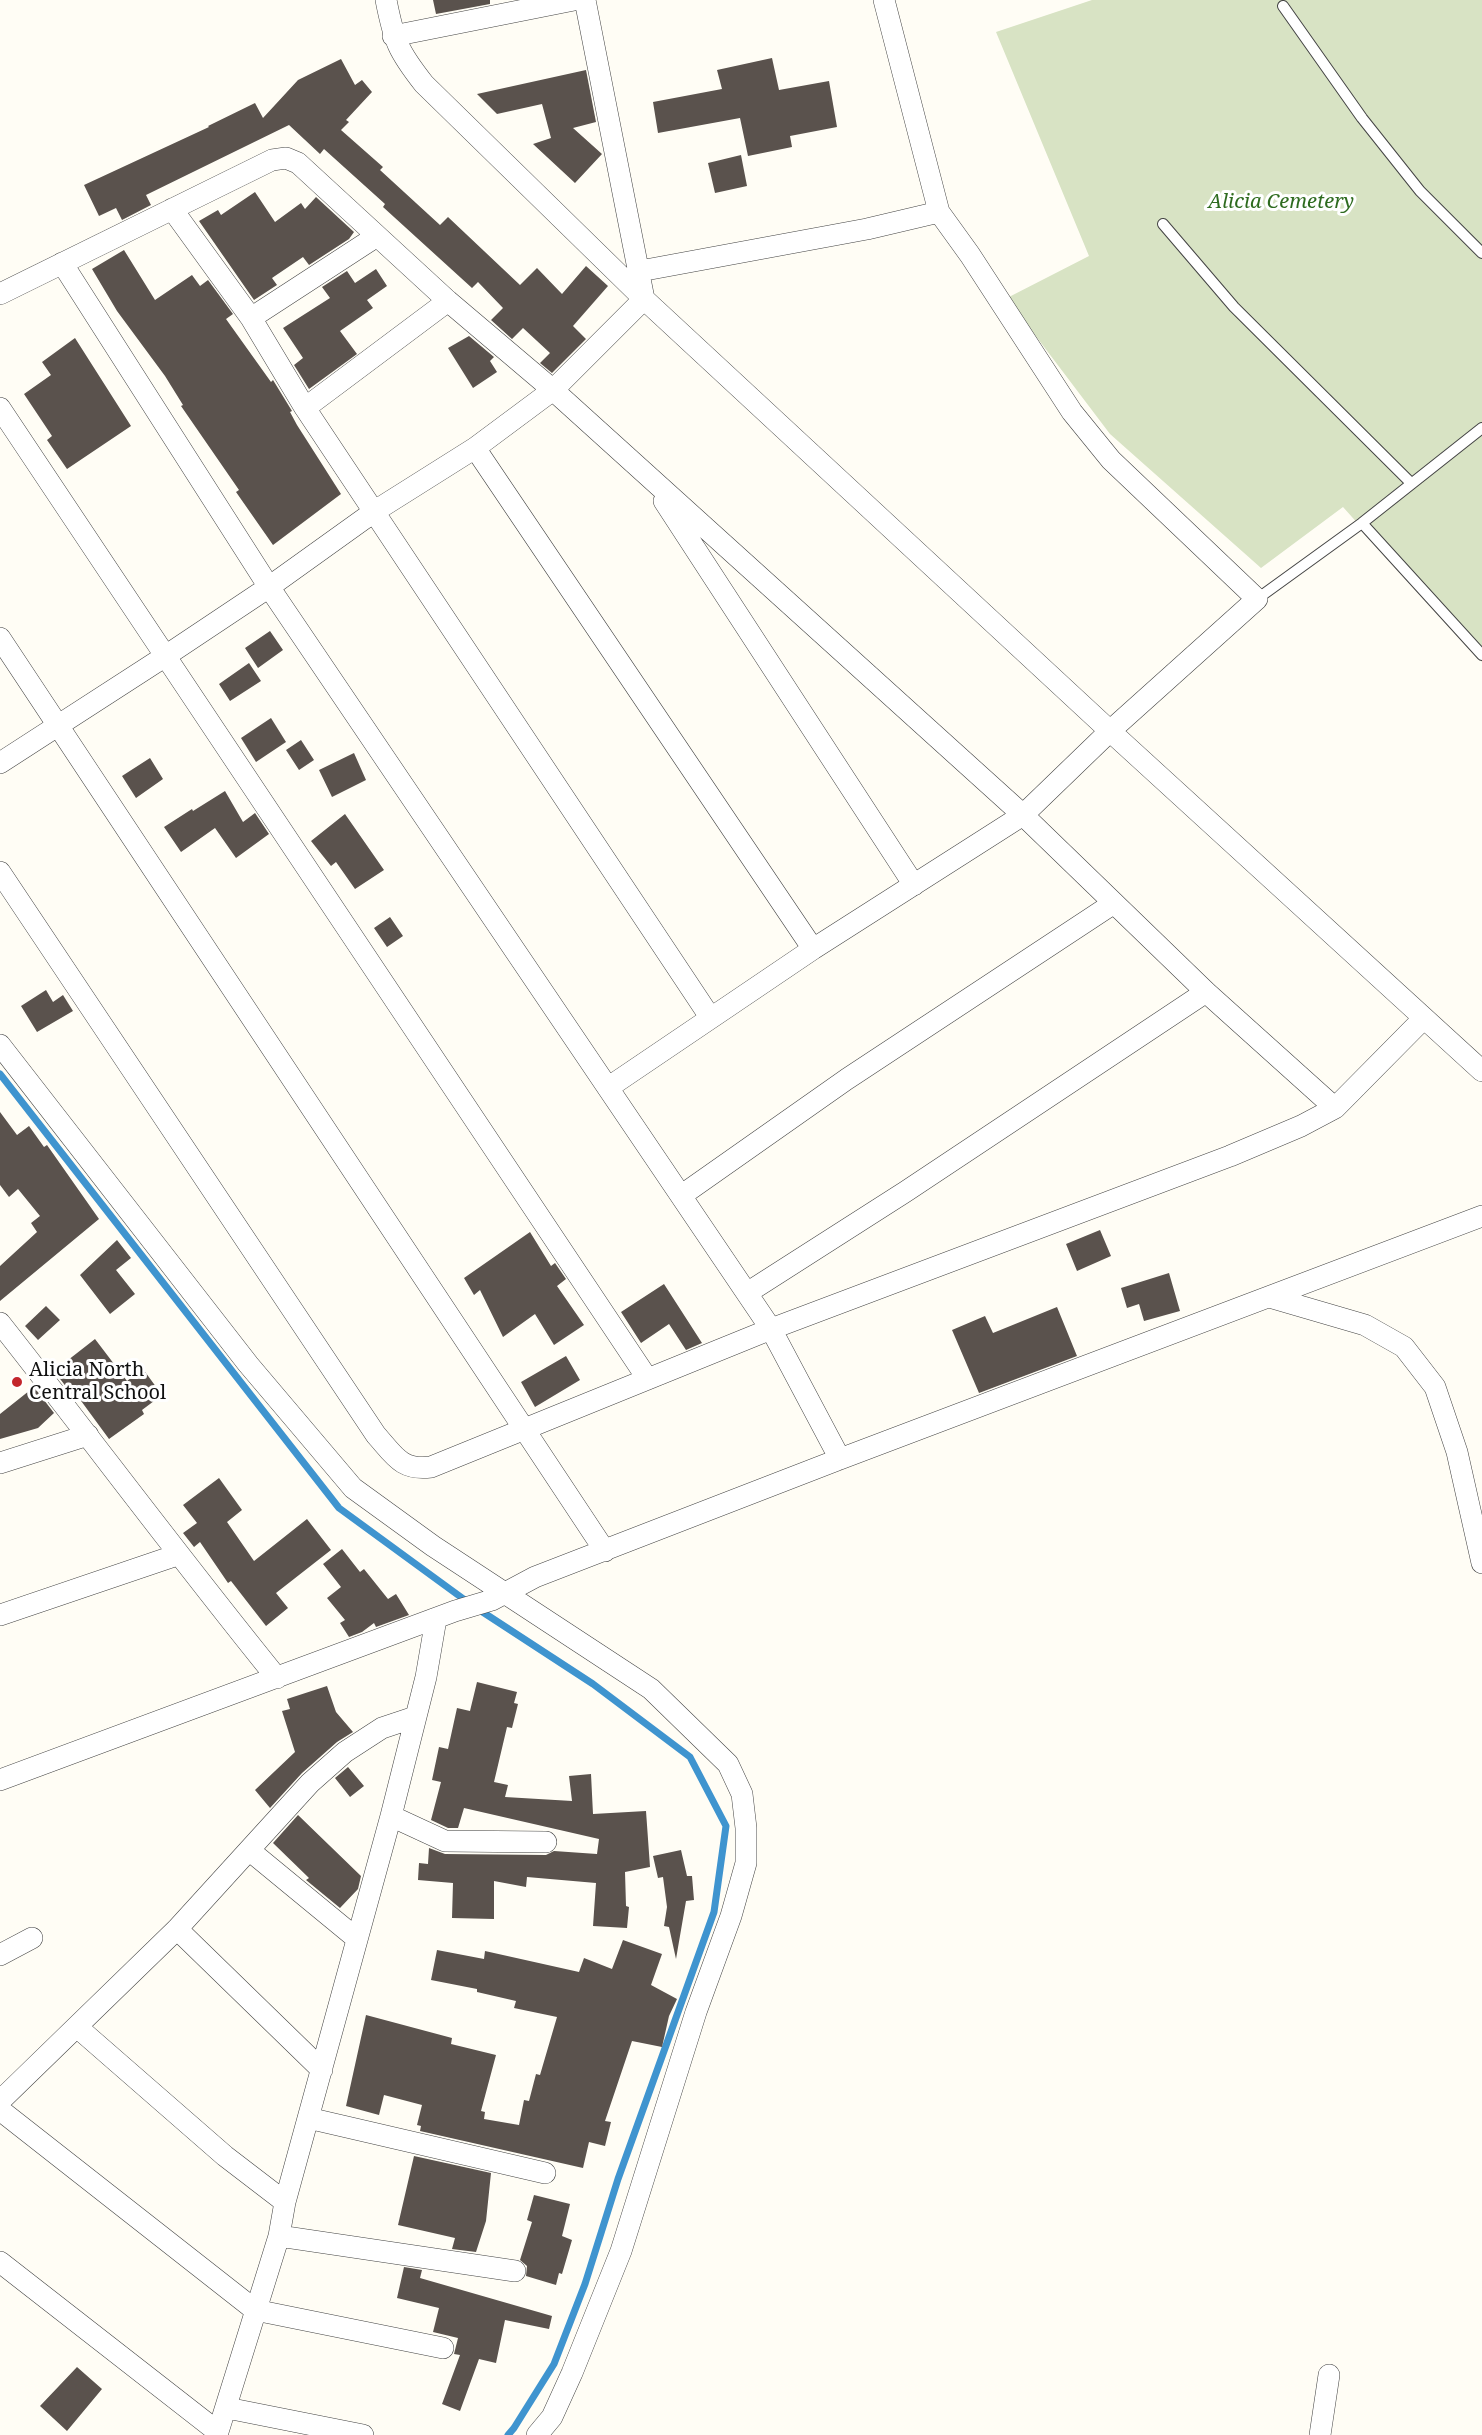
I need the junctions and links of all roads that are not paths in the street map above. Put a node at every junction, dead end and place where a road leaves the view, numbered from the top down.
1 (574, 0) edge
2 (585, 0) edge
3 (884, 0) edge
4 (383, 3) edge
5 (1283, 6) dead end
6 (393, 36) junction
7 (172, 209) junction
8 (939, 212) junction
9 (1163, 224) dead end
10 (377, 236) junction
11 (1482, 253) edge
12 (62, 263) junction
13 (640, 271) junction
14 (0, 294) edge
15 (644, 299) junction
16 (448, 301) junction
17 (250, 318) junction
18 (553, 390) junction
19 (0, 408) edge
20 (305, 408) junction
21 (1482, 428) edge
22 (475, 448) junction
23 (647, 476) junction
24 (1411, 483) junction
25 (375, 511) junction
26 (1362, 523) junction
27 (269, 587) junction
28 (1257, 599) junction
29 (0, 638) edge
30 (1482, 655) edge
31 (164, 657) junction
32 (58, 725) junction
33 (1110, 731) junction
34 (0, 763) edge
35 (1023, 815) junction
36 (0, 872) edge
37 (914, 885) junction
38 (1114, 903) junction
39 (813, 949) junction
40 (1206, 992) junction
41 (710, 1017) junction
42 (1424, 1018) junction
43 (0, 1045) edge
44 (1482, 1071) edge
45 (609, 1087) junction
46 (1335, 1108) junction
47 (682, 1195) junction
48 (1482, 1216) edge
49 (747, 1293) junction
50 (1269, 1297) junction
51 (0, 1323) edge
52 (771, 1329) junction
53 (647, 1378) junction
54 (522, 1429) junction
55 (88, 1435) junction
56 (840, 1459) junction
57 (0, 1462) edge
58 (605, 1551) junction
59 (177, 1555) junction
60 (1482, 1563) edge
61 (498, 1596) junction
62 (0, 1615) edge
63 (436, 1619) junction
64 (277, 1678) junction
65 (415, 1717) junction
66 (0, 1780) edge
67 (391, 1816) junction
68 (546, 1842) dead end
69 (249, 1850) junction
70 (177, 1929) junction
71 (32, 1938) dead end
72 (356, 1938) junction
73 (0, 1955) edge
74 (77, 2027) junction
75 (322, 2070) junction
76 (0, 2101) edge
77 (0, 2110) edge
78 (308, 2118) junction
79 (545, 2172) dead end
80 (285, 2202) junction
81 (279, 2236) junction
82 (0, 2262) edge
83 (515, 2271) dead end
84 (255, 2310) junction
85 (443, 2348) dead end
86 (1329, 2375) dead end
87 (227, 2408) junction
88 (218, 2434) edge
89 (363, 2435) edge
90 (537, 2435) edge
91 (1320, 2435) edge

1 - 6 street
2 - 13 street
3 - 8 street
4 - 6 street
5 - 11 lane
6 - 15 street
7 - 10 street
7 - 12 street
7 - 17 street
8 - 13 street
8 - 28 street
9 - 24 lane
10 - 16 street
10 - 17 street
12 - 14 street
12 - 27 street
13 - 15 street
15 - 18 street
15 - 33 street
16 - 18 street
16 - 20 street
17 - 20 street
18 - 22 street
18 - 23 street
19 - 31 street
20 - 25 street
21 - 24 lane
22 - 25 street
22 - 39 street
23 - 35 street
23 - 37 street
24 - 26 lane
25 - 27 street
25 - 41 street
26 - 28 lane
26 - 30 lane
27 - 31 street
27 - 45 street
28 - 33 street
29 - 32 street
31 - 32 street
31 - 53 street
32 - 34 street
32 - 54 street
33 - 35 street
33 - 42 street
35 - 37 street
35 - 38 street
36 - 54 street
37 - 39 street
38 - 40 street
38 - 47 street
39 - 41 street
40 - 46 street
40 - 49 street
41 - 45 street
42 - 44 street
42 - 46 street
43 - 61 street
45 - 47 street
46 - 52 street
47 - 49 street
48 - 50 street
49 - 52 street
50 - 56 street
50 - 60 street
51 - 55 street
52 - 53 street
52 - 56 street
53 - 54 street
54 - 58 street
55 - 57 street
55 - 59 street
56 - 58 street
58 - 61 street
59 - 62 street
59 - 64 street
61 - 63 street
61 - 90 street
63 - 64 street
63 - 65 street
64 - 66 street
65 - 67 street
65 - 69 street
67 - 68 street
67 - 72 street
69 - 70 street
69 - 72 street
70 - 74 street
70 - 75 street
71 - 73 street
72 - 75 street
74 - 76 street
74 - 80 street
75 - 78 street
77 - 84 street
78 - 79 street
78 - 80 street
80 - 81 street
81 - 83 street
81 - 84 street
82 - 88 street
84 - 85 street
84 - 87 street
86 - 91 street
87 - 88 street
87 - 89 street

